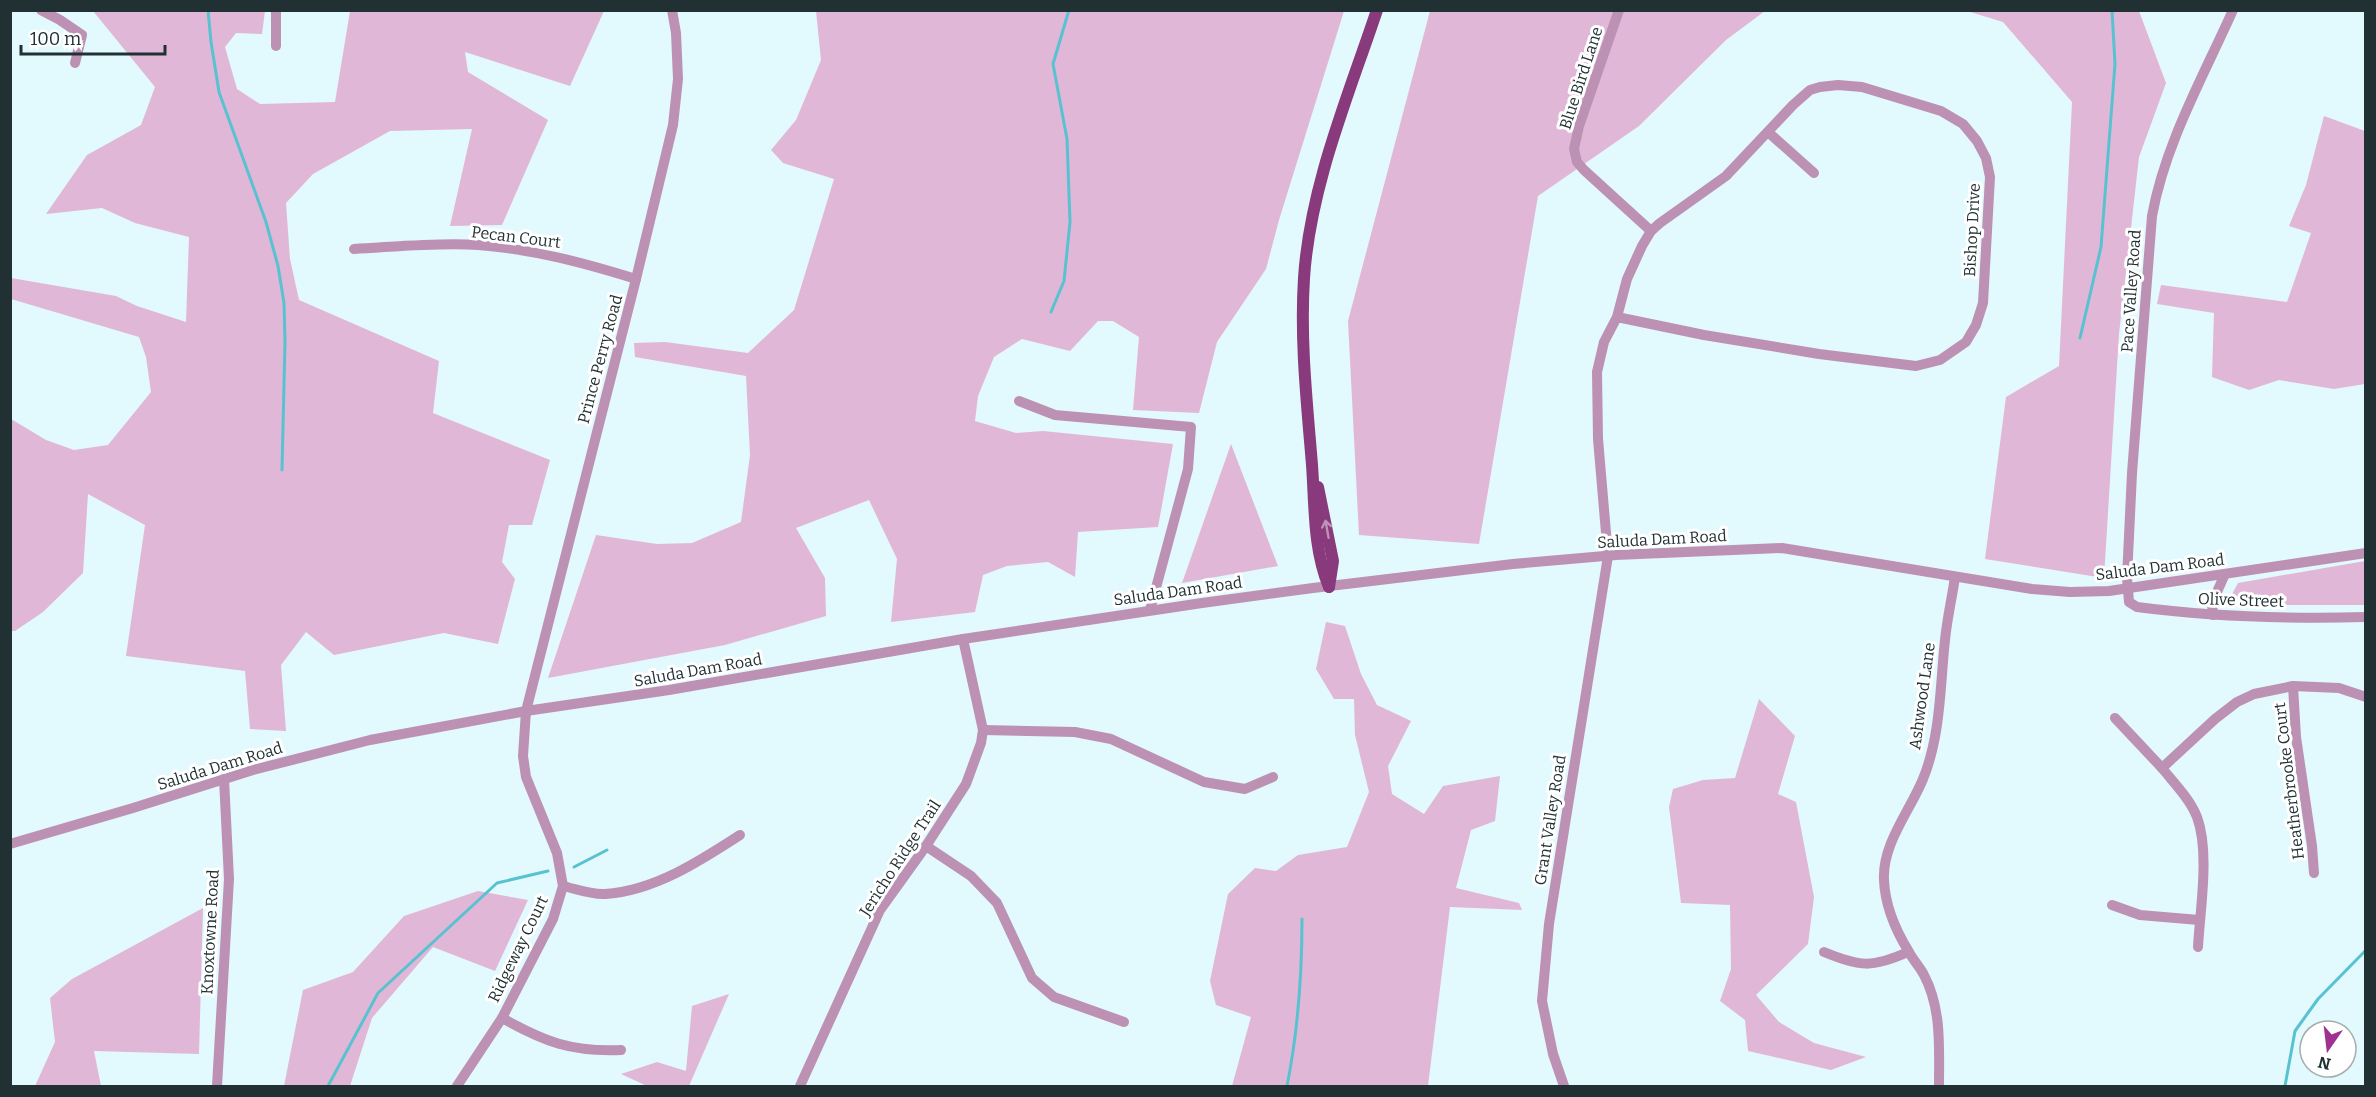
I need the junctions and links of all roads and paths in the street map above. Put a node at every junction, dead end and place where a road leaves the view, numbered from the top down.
1 (41, 10) edge
2 (276, 10) edge
3 (672, 10) edge
4 (1377, 10) edge
5 (1618, 10) edge
6 (2232, 10) edge
7 (276, 46) dead end
8 (75, 63) dead end
9 (1768, 132) junction
10 (1815, 173) dead end
11 (1651, 231) junction
12 (354, 249) dead end
13 (636, 279) junction
14 (1617, 317) junction
15 (1019, 401) dead end
16 (2366, 553) edge
17 (1608, 556) junction
18 (2225, 574) junction
19 (1955, 577) junction
20 (1329, 587) junction
21 (2127, 590) junction
22 (1150, 610) junction
23 (2213, 615) junction
24 (2366, 617) edge
25 (963, 639) junction
26 (2293, 686) junction
27 (2366, 697) edge
28 (526, 711) junction
29 (2115, 718) dead end
30 (982, 730) junction
31 (2162, 768) junction
32 (1273, 777) dead end
33 (224, 779) junction
34 (740, 835) dead end
35 (10, 844) edge
36 (926, 846) junction
37 (2314, 873) dead end
38 (563, 886) junction
39 (2112, 905) dead end
40 (2199, 920) junction
41 (2198, 947) dead end
42 (1824, 952) dead end
43 (1908, 952) junction
44 (502, 1018) junction
45 (1124, 1022) dead end
46 (621, 1050) dead end
47 (217, 1086) edge
48 (458, 1086) edge
49 (800, 1086) edge
50 (1564, 1086) edge
51 (1939, 1086) edge

1 - 8 street
2 - 7 street
3 - 13 street, Prince Perry Road
4 - 20 main road
5 - 11 street, Blue Bird Lane
6 - 21 street, Pace Valley Road
9 - 10 street
9 - 11 street, Bishop Drive
9 - 14 street, Bishop Drive
11 - 14 street, Bishop Drive
12 - 13 street, Pecan Court
13 - 28 street, Prince Perry Road
14 - 17 street, Bishop Drive
15 - 22 street
16 - 18 street, Saluda Dam Road
17 - 19 street, Saluda Dam Road
17 - 20 street, Saluda Dam Road
17 - 50 street, Grant Valley Road
18 - 21 street, Saluda Dam Road
18 - 23 street
19 - 21 street, Saluda Dam Road
19 - 43 street, Ashwood Lane
20 - 22 street, Saluda Dam Road
21 - 23 street, Olive Street
22 - 25 street, Saluda Dam Road
23 - 24 street, Olive Street
25 - 28 street, Saluda Dam Road
25 - 30 street, Jericho Ridge Trail
26 - 27 street
26 - 31 street
26 - 37 street, Heatherbrooke Court
28 - 33 street, Saluda Dam Road
28 - 38 street, Ridgeway Court
29 - 31 street
30 - 32 street
30 - 36 street, Jericho Ridge Trail
31 - 40 street
33 - 35 street, Saluda Dam Road
33 - 47 street, Knoxtowne Road
34 - 38 street
36 - 45 street
36 - 49 street, Jericho Ridge Trail
38 - 44 street, Ridgeway Court
39 - 40 street
40 - 41 street
42 - 43 street
43 - 51 street, Ashwood Lane
44 - 46 street
44 - 48 street, Ridgeway Court

